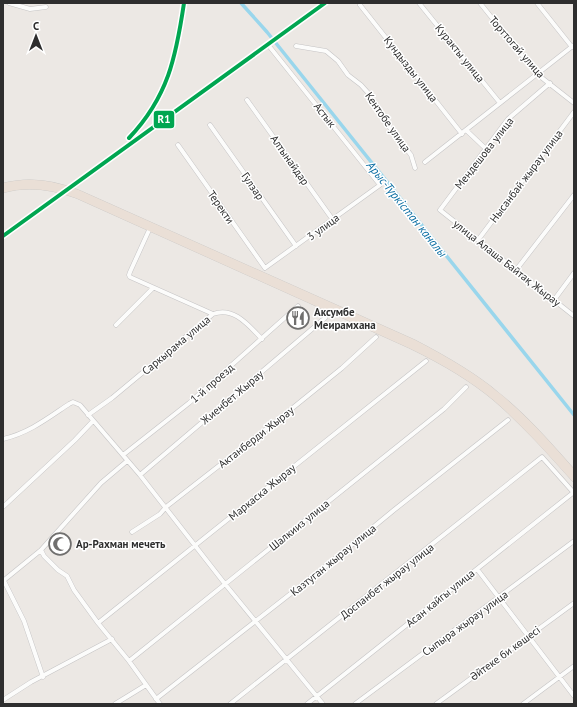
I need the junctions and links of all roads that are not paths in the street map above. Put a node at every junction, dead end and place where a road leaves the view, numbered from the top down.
1 (9, 3) edge
2 (419, 3) edge
3 (480, 3) edge
4 (537, 3) edge
5 (360, 5) dead end
6 (46, 7) dead end
7 (269, 46) dead end
8 (296, 46) dead end
9 (573, 46) edge
10 (537, 74) junction
11 (550, 84) junction
12 (248, 100) dead end
13 (500, 103) junction
14 (574, 103) edge
15 (574, 112) edge
16 (210, 125) dead end
17 (466, 130) junction
18 (462, 134) junction
19 (178, 145) dead end
20 (485, 148) junction
21 (425, 162) dead end
22 (415, 168) dead end
23 (380, 185) joint
24 (3, 186) edge
25 (3, 190) edge
26 (574, 195) edge
27 (440, 210) joint
28 (333, 220) junction
29 (150, 228) junction
30 (478, 240) junction
31 (296, 246) junction
32 (265, 268) joint
33 (516, 270) junction
34 (574, 273) edge
35 (153, 288) junction
36 (554, 300) junction
37 (298, 306) dead end
38 (213, 314) junction
39 (574, 316) edge
40 (325, 318) dead end
41 (116, 325) dead end
42 (376, 337) dead end
43 (262, 339) junction
44 (426, 361) dead end
45 (466, 387) dead end
46 (88, 415) junction
47 (508, 420) dead end
48 (93, 421) junction
49 (3, 439) edge
50 (123, 455) junction
51 (127, 461) junction
52 (574, 473) edge
53 (140, 475) junction
54 (574, 479) edge
55 (574, 492) edge
56 (3, 507) edge
57 (166, 507) junction
58 (132, 532) dead end
59 (574, 541) edge
60 (195, 546) junction
61 (41, 550) junction
62 (477, 569) junction
63 (3, 581) edge
64 (225, 584) junction
65 (500, 597) junction
66 (574, 603) edge
67 (255, 621) junction
68 (98, 623) junction
69 (529, 637) junction
70 (112, 639) junction
71 (286, 660) junction
72 (129, 661) junction
73 (574, 666) edge
74 (43, 677) junction
75 (560, 677) junction
76 (146, 685) junction
77 (574, 696) edge
78 (317, 697) junction
79 (3, 698) edge
80 (156, 699) junction
81 (115, 704) edge
82 (160, 704) edge
83 (230, 704) edge
84 (307, 704) edge
85 (322, 704) edge
86 (355, 704) edge
87 (436, 704) edge
88 (523, 704) edge

1 - 6 street
2 - 13 street, Куракты улица
3 - 10 street, Торттогай улица
4 - 9 street
5 - 18 street, Кундызды улица
7 - 23 street, Астык
8 - 22 street, Кентобе улица
9 - 10 street
10 - 11 street, Торттогай улица
10 - 13 street
11 - 14 street, Торттогай улица
11 - 20 street, Мендешова улица
12 - 28 street, Алтынайдар
13 - 17 street
15 - 30 street, Нысанбай жырау улица
16 - 31 street, Гулзар
17 - 18 street
17 - 20 street
18 - 21 street
19 - 32 street, Теректи
20 - 27 street, Мендешова улица
23 - 28 street, 3 улица
24 - 52 highway
25 - 29 highway
26 - 33 street
27 - 30 street, улица Алаша Байтақ Жырау
28 - 31 street, 3 улица
29 - 35 street, Саркырама улица
29 - 54 highway
30 - 33 street, улица Алаша Байтақ Жырау
31 - 32 street, 3 улица
33 - 36 street, улица Алаша Байтақ Жырау
34 - 36 street
35 - 38 street, Саркырама улица
35 - 41 street
36 - 39 street, улица Алаша Байтақ Жырау
37 - 43 street, 1-й проезд
38 - 43 street
38 - 46 street, Саркырама улица
40 - 53 street, Жиенбет Жырау
42 - 57 street, Актанберди Жырау
43 - 50 street, 1-й проезд
44 - 60 street, Маркаска Жырау
45 - 64 street, Шалкииз улица
46 - 48 street
46 - 49 street
47 - 67 street, Казтуган жырау улица
48 - 50 street
48 - 56 street
50 - 51 street
51 - 53 street
51 - 61 street
53 - 57 street
55 - 62 street, Асан кайгы улица
55 - 71 street, Доспанбет жырау улица
57 - 58 street, Актанберди Жырау
57 - 60 street
59 - 65 street, Сыпыра жырау улица
60 - 64 street
60 - 68 street, Маркаска Жырау
61 - 63 street
61 - 68 street
62 - 65 street
62 - 78 street, Асан кайгы улица
63 - 74 street
64 - 67 street
64 - 72 street, Шалкииз улица
65 - 69 street
65 - 86 street, Сыпыра жырау улица
66 - 69 street, Әйтеке би көшесі
67 - 71 street
67 - 80 street, Казтуган жырау улица
68 - 70 street
69 - 75 street
69 - 87 street, Әйтеке би көшесі
70 - 72 street
70 - 74 street
71 - 78 street
71 - 83 street, Доспанбет жырау улица
72 - 76 street
73 - 75 street
74 - 79 street
75 - 77 street
75 - 88 street
76 - 80 street
76 - 81 street
78 - 84 street, Асан кайгы улица
78 - 85 street
80 - 82 street

